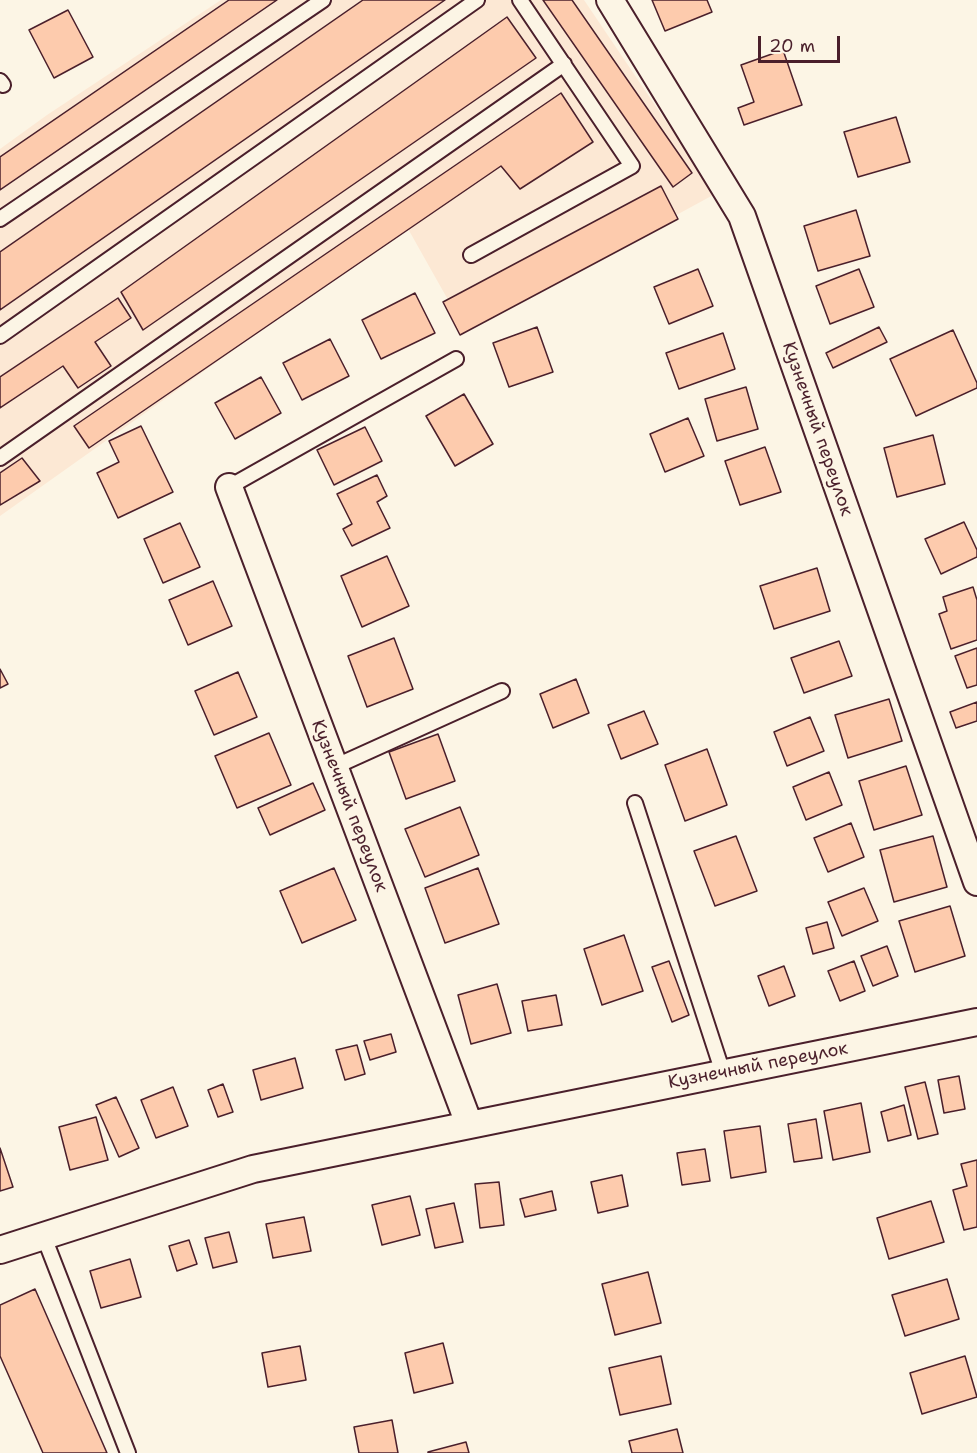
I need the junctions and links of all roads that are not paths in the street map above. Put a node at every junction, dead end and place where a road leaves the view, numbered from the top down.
1 (323, 0) edge
2 (477, 0) edge
3 (520, 0) edge
4 (610, 0) edge
5 (564, 64) junction
6 (0, 219) edge
7 (471, 255) dead end
8 (0, 336) edge
9 (456, 359) dead end
10 (0, 458) edge
11 (229, 487) joint
12 (502, 691) dead end
13 (334, 767) junction
14 (635, 803) dead end
15 (977, 882) edge
16 (977, 1022) edge
17 (723, 1073) junction
18 (469, 1124) junction
19 (44, 1237) junction
20 (0, 1250) edge
21 (128, 1453) edge

1 - 6 lane
2 - 8 lane
3 - 5 lane
4 - 15 street, Кузнечный переулок
5 - 7 lane
5 - 10 lane
9 - 11 lane
11 - 13 street, Кузнечный переулок
12 - 13 lane
13 - 18 street, Кузнечный переулок
14 - 17 lane
16 - 17 street, Кузнечный переулок
17 - 18 street, Кузнечный переулок
18 - 19 street, Кузнечный переулок
19 - 20 street, Кузнечный переулок
19 - 21 lane

